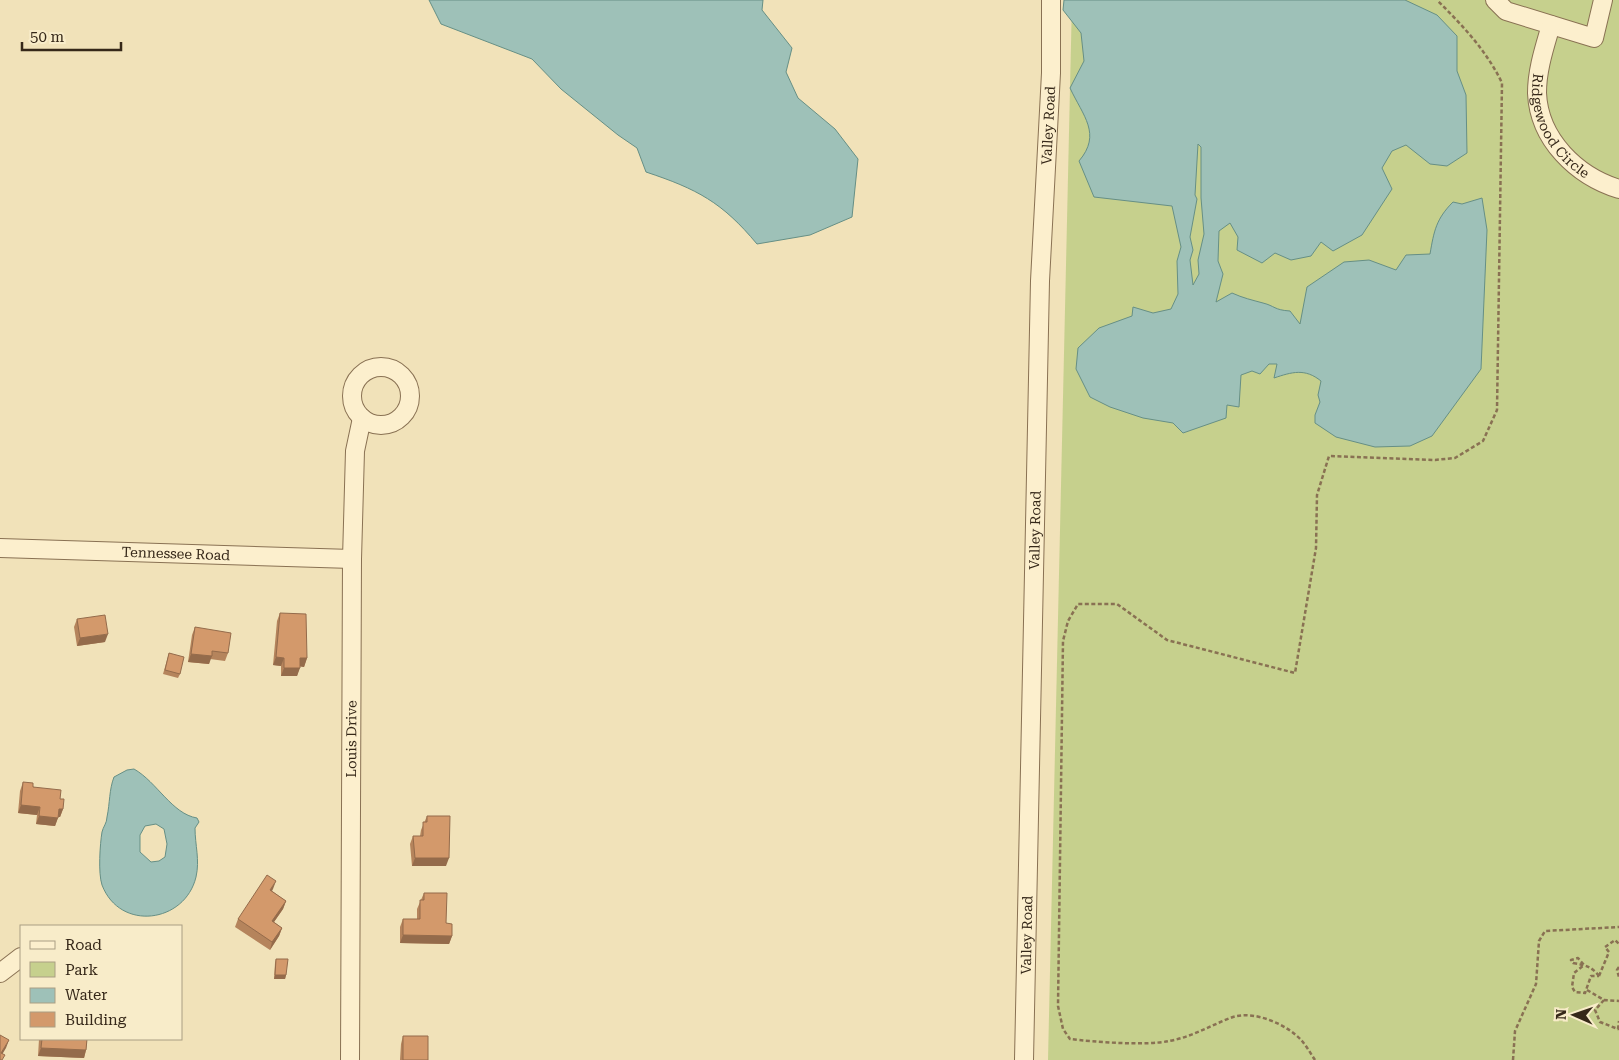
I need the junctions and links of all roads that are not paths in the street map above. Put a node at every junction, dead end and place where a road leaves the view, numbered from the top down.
1 (1051, 0) edge
2 (1494, 0) edge
3 (1602, 0) edge
4 (1549, 31) junction
5 (1619, 189) edge
6 (362, 418) dead end
7 (0, 548) edge
8 (352, 559) junction
9 (20, 958) edge
10 (1, 972) edge
11 (20, 975) edge
12 (350, 1060) edge
13 (1024, 1060) edge

1 - 13 street, Valley Road
2 - 4 street
3 - 4 street
4 - 5 street, Ridgewood Circle
6 - 8 street, Louis Drive
7 - 8 street, Tennessee Road
8 - 12 street, Louis Drive
9 - 10 street
10 - 11 street

